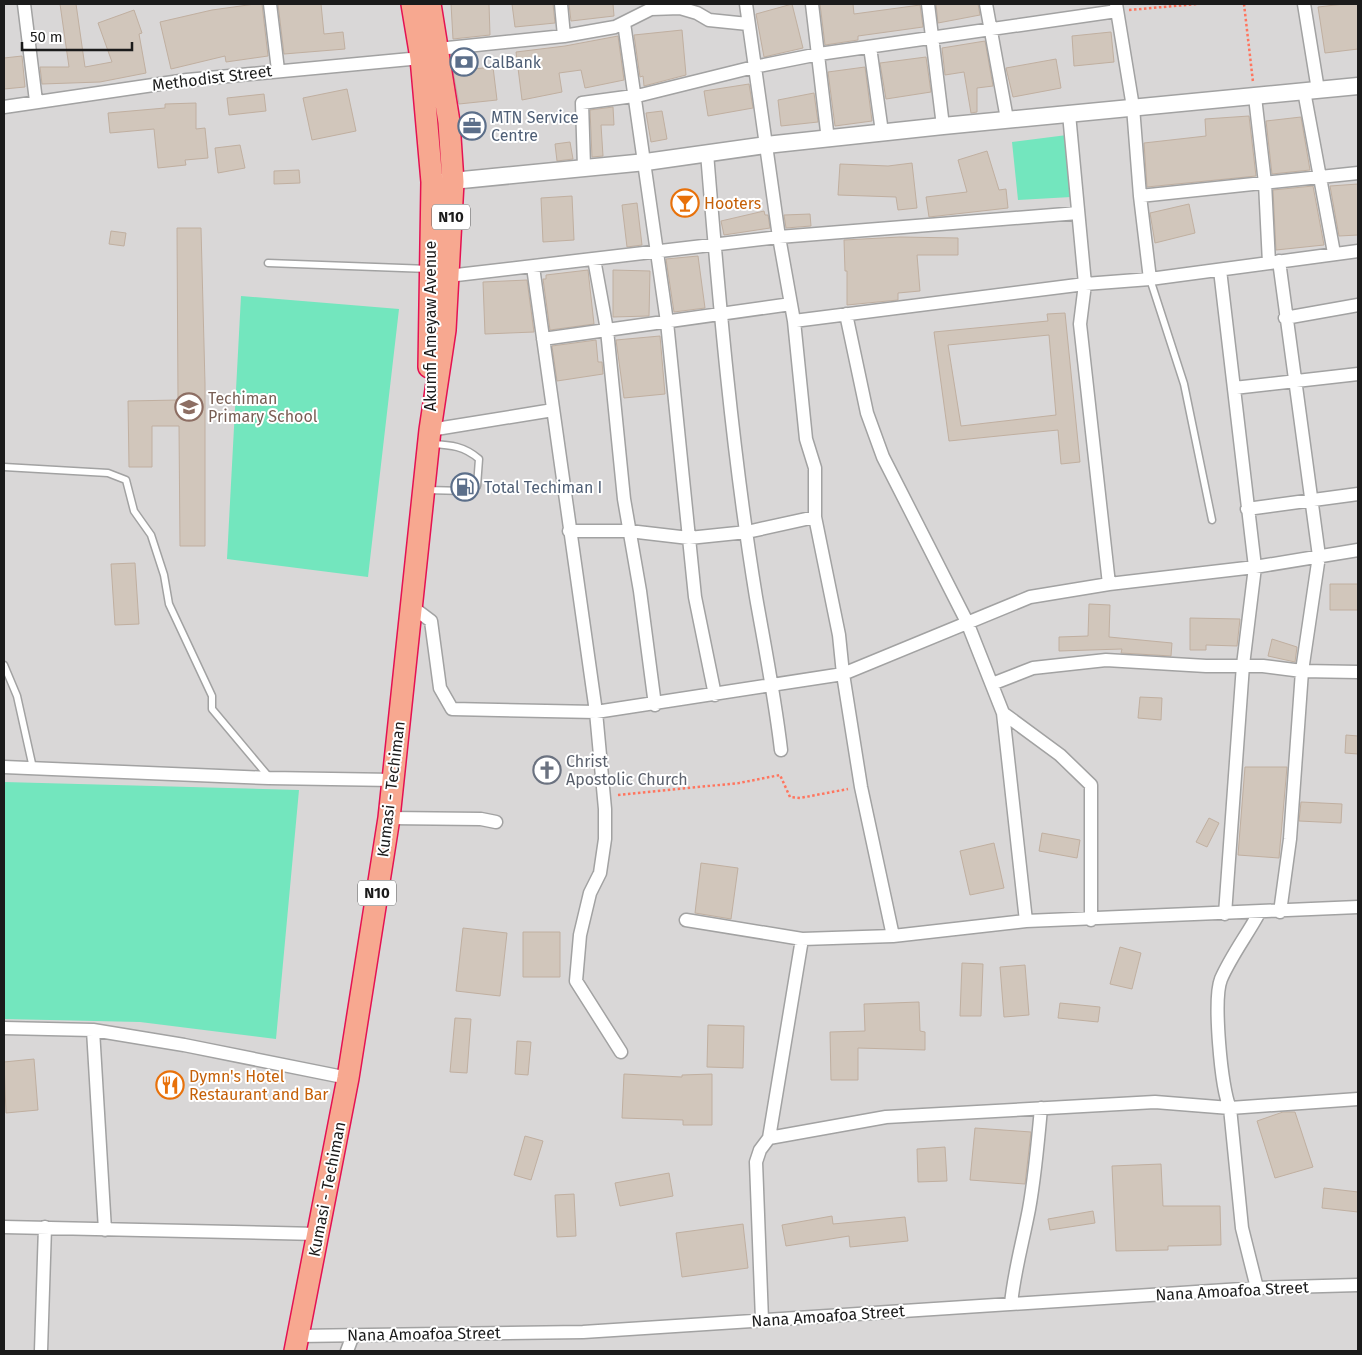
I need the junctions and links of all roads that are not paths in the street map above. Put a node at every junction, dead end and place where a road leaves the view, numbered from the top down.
1 (24, 4) edge
2 (270, 4) edge
3 (412, 4) edge
4 (430, 4) edge
5 (561, 4) edge
6 (746, 4) edge
7 (812, 4) edge
8 (928, 4) edge
9 (986, 4) edge
10 (1304, 4) edge
11 (680, 6) edge
12 (1119, 8) edge
13 (624, 22) junction
14 (748, 24) junction
15 (990, 30) junction
16 (564, 36) junction
17 (933, 37) junction
18 (870, 47) junction
19 (429, 53) junction
20 (819, 54) junction
21 (754, 67) junction
22 (278, 70) junction
23 (1358, 86) edge
24 (1311, 91) junction
25 (1230, 92) dead end
26 (635, 95) junction
27 (1255, 97) junction
28 (36, 101) junction
29 (4, 107) edge
30 (1133, 107) junction
31 (1069, 114) junction
32 (1007, 119) junction
33 (943, 126) junction
34 (882, 132) junction
35 (828, 140) junction
36 (766, 145) junction
37 (706, 153) junction
38 (646, 162) junction
39 (584, 168) junction
40 (1358, 173) edge
41 (1320, 177) junction
42 (443, 182) junction
43 (1265, 183) junction
44 (1140, 196) junction
45 (1078, 213) junction
46 (779, 237) junction
47 (714, 244) junction
48 (656, 251) junction
49 (1358, 251) edge
50 (1334, 254) junction
51 (594, 259) junction
52 (1274, 262) junction
53 (268, 263) dead end
54 (533, 267) junction
55 (1220, 270) junction
56 (439, 272) junction
57 (1150, 279) junction
58 (1085, 284) junction
59 (791, 304) junction
60 (1358, 305) edge
61 (722, 314) junction
62 (846, 314) junction
63 (1285, 318) junction
64 (794, 321) junction
65 (667, 322) junction
66 (607, 330) junction
67 (543, 339) junction
68 (1358, 374) edge
69 (1295, 381) junction
70 (1234, 388) junction
71 (553, 410) junction
72 (429, 437) junction
73 (4, 467) edge
74 (424, 490) junction
75 (1358, 494) edge
76 (1311, 499) junction
77 (1247, 509) junction
78 (815, 517) junction
79 (1212, 520) dead end
80 (747, 530) junction
81 (569, 531) junction
82 (629, 531) junction
83 (689, 538) junction
84 (1358, 550) edge
85 (1320, 556) junction
86 (1254, 567) junction
87 (1109, 584) junction
88 (411, 606) junction
89 (967, 622) junction
90 (4, 665) edge
91 (1243, 665) junction
92 (1302, 672) junction
93 (1358, 672) edge
94 (842, 674) junction
95 (773, 684) junction
96 (992, 684) junction
97 (715, 695) junction
98 (655, 705) junction
99 (596, 712) junction
100 (1003, 713) junction
101 (781, 750) dead end
102 (4, 767) edge
103 (33, 768) junction
104 (270, 778) junction
105 (394, 780) junction
106 (389, 818) junction
107 (496, 822) dead end
108 (1358, 906) edge
109 (1280, 912) junction
110 (1259, 913) junction
111 (1225, 914) junction
112 (686, 920) dead end
113 (1091, 920) junction
114 (1026, 921) junction
115 (893, 936) junction
116 (802, 939) junction
117 (4, 1028) edge
118 (94, 1030) junction
119 (621, 1052) dead end
120 (348, 1078) junction
121 (1358, 1099) edge
122 (1041, 1108) junction
123 (1230, 1108) junction
124 (769, 1138) junction
125 (4, 1227) edge
126 (45, 1227) junction
127 (105, 1230) junction
128 (318, 1234) junction
129 (1358, 1285) edge
130 (1257, 1288) junction
131 (1011, 1304) junction
132 (762, 1320) junction
133 (354, 1336) junction
134 (296, 1344) edge
135 (41, 1351) edge
136 (347, 1351) edge

1 - 28 street
2 - 22 street
3 - 19 highway, Akumfi Ameyaw Avenue / N10
4 - 19 highway, Akumfi Ameyaw Avenue / N10
5 - 16 street
6 - 14 street
7 - 20 street
8 - 17 street
9 - 15 street
10 - 24 street
11 - 13 street, Methodist Street
11 - 14 street
12 - 15 street
12 - 25 street
12 - 30 street
13 - 16 street, Methodist Street
13 - 26 street
14 - 21 street
15 - 17 street
15 - 32 street
16 - 19 street, Methodist Street
17 - 18 street
17 - 33 street
18 - 20 street
18 - 34 street
19 - 22 street, Methodist Street
19 - 42 highway, Akumfi Ameyaw Avenue / N10
20 - 21 street
20 - 35 street
21 - 26 street
21 - 36 street
22 - 28 street, Methodist Street
23 - 24 street
24 - 27 street
24 - 41 street
26 - 38 street
26 - 39 street
27 - 30 street
27 - 43 street
28 - 29 street, Methodist Street
30 - 31 street
30 - 44 street
31 - 32 street
31 - 45 street
32 - 33 street
33 - 34 street
34 - 35 street
35 - 36 street
36 - 37 street
36 - 46 street
37 - 38 street
37 - 47 street
38 - 39 street
38 - 48 street
39 - 42 street
40 - 41 street
41 - 43 street
41 - 50 street
42 - 56 highway, Akumfi Ameyaw Avenue / N10
43 - 44 street
43 - 52 street
44 - 57 street
45 - 46 street
45 - 58 street
46 - 47 street
46 - 59 street
47 - 48 street
47 - 61 street
48 - 51 street
48 - 65 street
49 - 50 street
50 - 52 street
51 - 54 street
51 - 66 street
52 - 55 street
52 - 63 street
53 - 56 lane
54 - 56 street
54 - 67 street
55 - 57 street
55 - 70 street
56 - 72 highway, Akumfi Ameyaw Avenue / N10
57 - 58 street
57 - 79 lane
58 - 62 street
58 - 87 street
59 - 61 street
59 - 64 street
60 - 63 street
61 - 65 street
61 - 80 street
62 - 64 street
62 - 89 street
63 - 69 street
64 - 78 street
65 - 66 street
65 - 83 street
66 - 67 street
66 - 82 street
67 - 71 street
68 - 69 street
69 - 70 street
69 - 76 street
70 - 77 street
71 - 72 street
71 - 81 street
72 - 74 highway, Kumasi - Techiman / N10
72 - 74 lane
73 - 104 lane
74 - 88 highway, Kumasi - Techiman / N10
75 - 76 street
76 - 77 street
76 - 85 street
77 - 86 street
78 - 80 street
78 - 94 street
80 - 83 street
80 - 95 street
81 - 82 street
81 - 99 street
82 - 83 street
82 - 98 street
83 - 97 street
84 - 85 street
85 - 86 street
85 - 92 street
86 - 87 street
86 - 91 street
87 - 89 street
88 - 99 street
88 - 105 highway, Kumasi - Techiman / N10
89 - 94 street
89 - 96 street
90 - 103 lane
91 - 92 street
91 - 96 street
91 - 111 street
92 - 93 street
92 - 109 street
94 - 95 street
94 - 115 street
95 - 97 street
95 - 101 street
96 - 100 street
97 - 98 street
98 - 99 street
99 - 119 street
100 - 113 street
100 - 114 street
102 - 103 street
103 - 104 street
104 - 105 street
105 - 106 highway, Kumasi - Techiman / N10
106 - 107 street
106 - 120 highway, Kumasi - Techiman / N10
108 - 109 street
109 - 110 street
110 - 111 street
110 - 123 street
111 - 113 street
112 - 116 street
113 - 114 street
114 - 115 street
115 - 116 street
116 - 124 street
117 - 118 street
118 - 120 street
118 - 127 street
120 - 128 highway, Kumasi - Techiman / N10
121 - 123 street
122 - 123 street
122 - 124 street
122 - 131 street
123 - 130 street
124 - 132 street
125 - 126 street
126 - 127 street
126 - 135 street
127 - 128 street
128 - 134 highway, Kumasi - Techiman / N10
129 - 130 street, Nana Amoafoa Street
130 - 131 street, Nana Amoafoa Street
131 - 132 street, Nana Amoafoa Street
132 - 133 street, Nana Amoafoa Street
133 - 134 street, Nana Amoafoa Street
133 - 136 street

